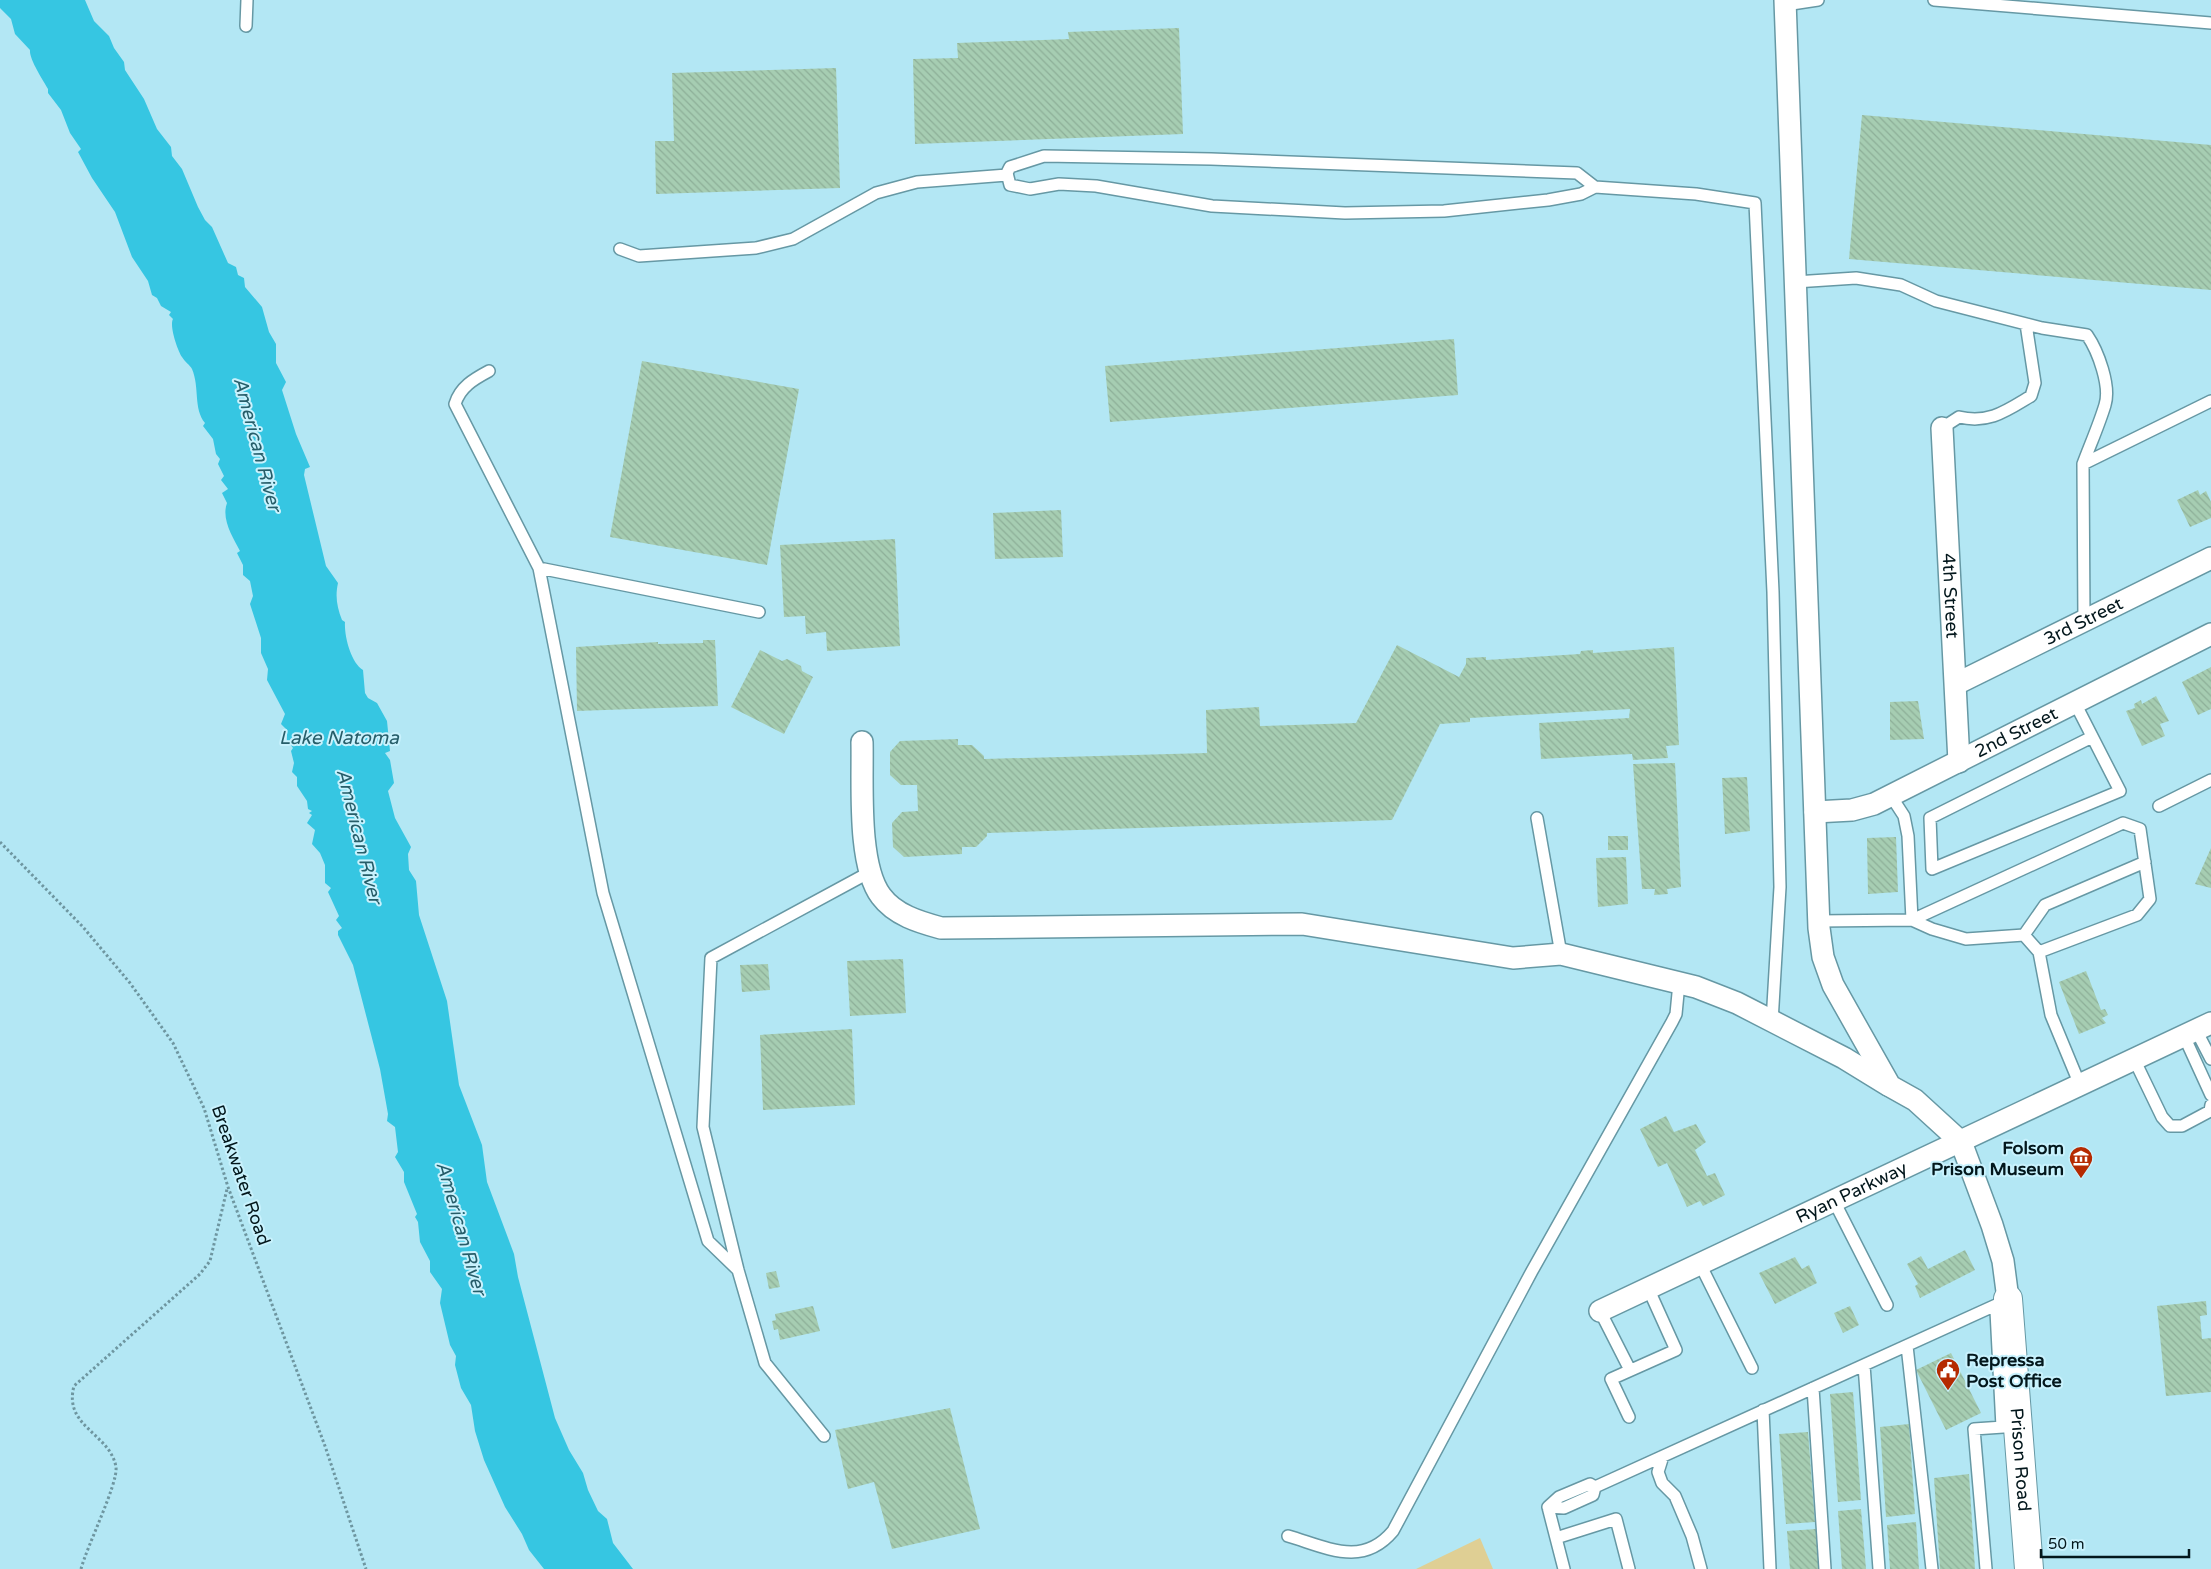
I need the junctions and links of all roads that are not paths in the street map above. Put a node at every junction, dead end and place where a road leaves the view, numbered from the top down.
1 (247, 0) edge
2 (1818, 0) edge
3 (1934, 0) edge
4 (1785, 2) edge
5 (2211, 23) edge
6 (246, 26) dead end
7 (1008, 175) junction
8 (1594, 187) junction
9 (620, 249) dead end
10 (1795, 282) junction
11 (2026, 324) junction
12 (489, 370) dead end
13 (2211, 400) edge
14 (1942, 428) joint
15 (2084, 464) junction
16 (2211, 558) edge
17 (539, 568) junction
18 (759, 612) dead end
19 (2084, 621) junction
20 (2211, 634) edge
21 (1956, 684) junction
22 (2074, 703) junction
23 (2092, 737) junction
24 (862, 742) dead end
25 (1959, 762) junction
26 (2211, 780) edge
27 (1891, 796) junction
28 (2159, 806) dead end
29 (1815, 812) junction
30 (1537, 818) dead end
31 (2144, 862) junction
32 (870, 872) junction
33 (1818, 920) junction
34 (1912, 920) junction
35 (2024, 935) junction
36 (2039, 952) junction
37 (1561, 954) junction
38 (1679, 983) junction
39 (1772, 1022) junction
40 (2197, 1030) edge
41 (2211, 1059) edge
42 (2134, 1060) junction
43 (2080, 1085) junction
44 (1890, 1086) junction
45 (2211, 1096) edge
46 (2211, 1105) edge
47 (1961, 1142) junction
48 (1834, 1201) junction
49 (1700, 1264) junction
50 (738, 1270) junction
51 (1648, 1288) junction
52 (2002, 1303) junction
53 (1887, 1305) dead end
54 (1600, 1311) joint
55 (1907, 1346) junction
56 (1864, 1365) junction
57 (1752, 1368) dead end
58 (1630, 1370) junction
59 (1813, 1388) junction
60 (1763, 1410) junction
61 (1628, 1417) dead end
62 (2010, 1426) junction
63 (824, 1436) dead end
64 (1663, 1456) junction
65 (1288, 1536) dead end
66 (1556, 1538) junction
67 (1564, 1569) edge
68 (1629, 1569) edge
69 (1700, 1569) edge
70 (1770, 1569) edge
71 (1825, 1569) edge
72 (1879, 1569) edge
73 (1932, 1569) edge
74 (1986, 1569) edge
75 (2029, 1569) edge

1 - 6 lane
2 - 4 lane
3 - 5 lane
4 - 10 street
7 - 8 lane
7 - 8 lane
7 - 9 lane
8 - 39 lane
10 - 11 lane
10 - 29 street
11 - 14 lane
11 - 15 lane
12 - 17 lane
13 - 15 lane
14 - 21 street, 4th Street
15 - 19 lane
16 - 19 street, 3rd Street
17 - 18 lane
17 - 50 lane
19 - 21 street, 3rd Street
20 - 22 street, 2nd Street
21 - 25 street, 4th Street
22 - 23 lane
22 - 25 street, 2nd Street
23 - 23 lane
24 - 32 street
25 - 27 street, 2nd Street
26 - 28 lane
27 - 29 street, 2nd Street
27 - 34 lane
29 - 33 street
30 - 37 lane
31 - 34 lane
31 - 35 lane
31 - 36 lane
32 - 37 street
32 - 50 lane
33 - 34 lane
33 - 44 street
34 - 35 lane
35 - 36 lane
36 - 43 lane
37 - 38 street
38 - 39 street
38 - 65 lane
39 - 44 street
40 - 41 lane
40 - 42 street, Ryan Parkway
40 - 45 lane
42 - 43 street, Ryan Parkway
42 - 46 lane
43 - 47 street, Ryan Parkway
44 - 47 street
47 - 48 street, Ryan Parkway
47 - 52 street, Prison Road
48 - 49 street, Ryan Parkway
48 - 53 lane
49 - 51 street, Ryan Parkway
49 - 57 lane
50 - 63 lane
51 - 54 street, Ryan Parkway
51 - 58 lane
52 - 55 lane
52 - 62 street, Prison Road
54 - 58 lane
55 - 56 lane
55 - 73 lane
56 - 59 lane
56 - 72 lane
58 - 61 lane
59 - 60 lane
59 - 71 lane
60 - 64 lane
60 - 70 lane
62 - 74 lane
62 - 75 street, Prison Road
64 - 66 lane
64 - 69 lane
66 - 67 lane
66 - 68 lane

